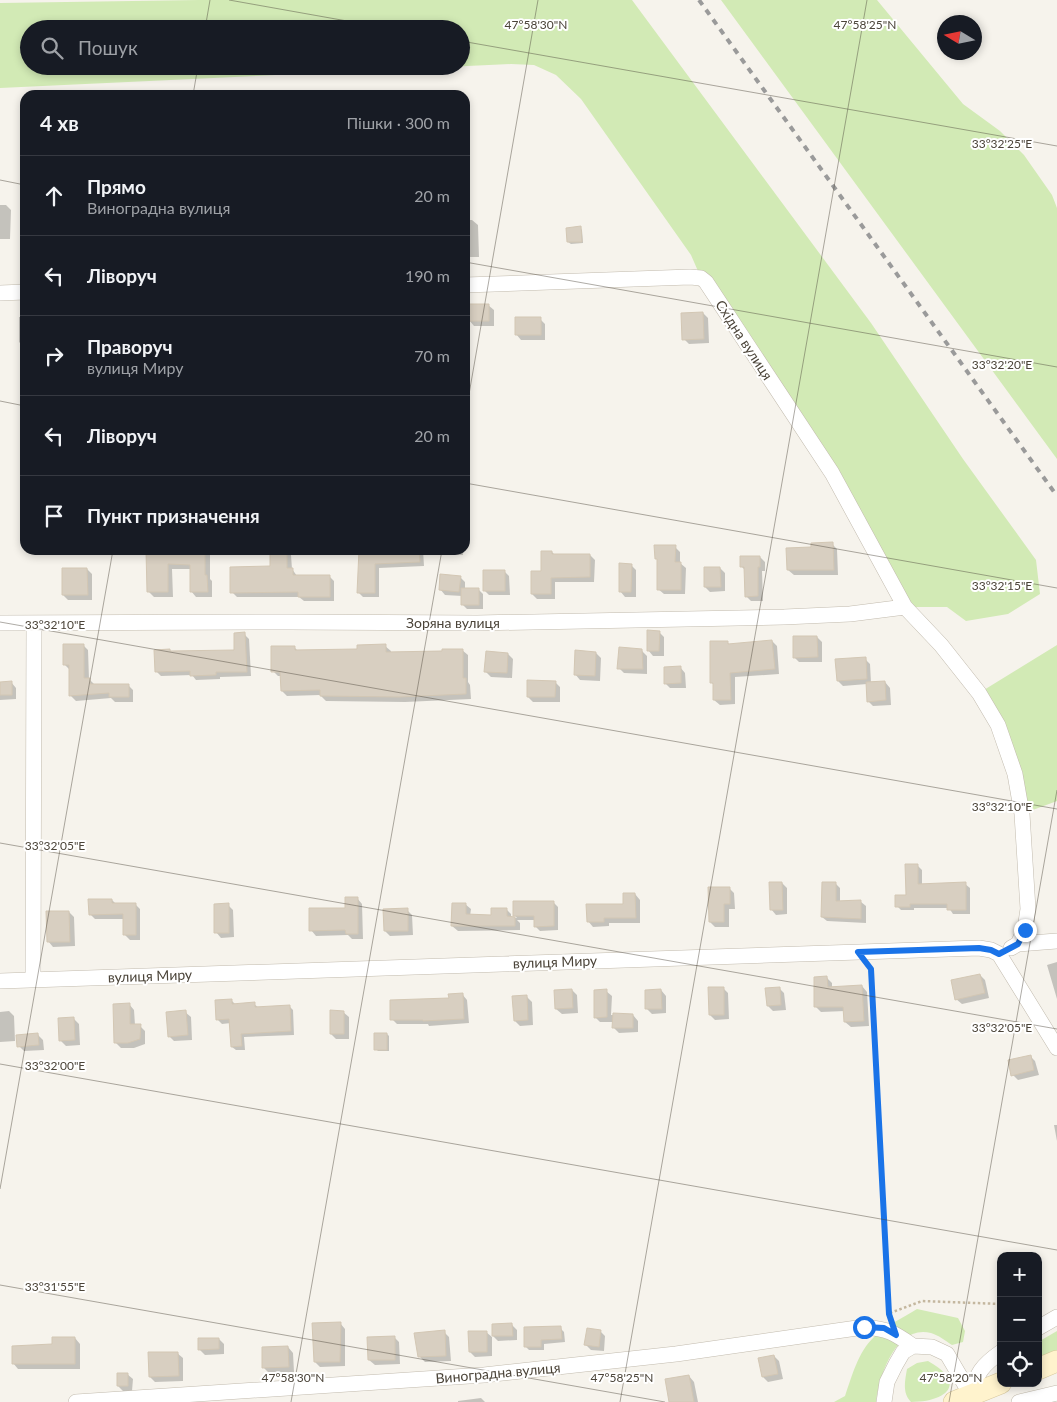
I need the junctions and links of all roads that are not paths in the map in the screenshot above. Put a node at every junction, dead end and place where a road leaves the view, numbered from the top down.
1 (470, 285) edge
2 (20, 292) edge
3 (0, 293) edge
4 (905, 607) junction
5 (0, 623) edge
6 (34, 623) junction
7 (1057, 941) edge
8 (1018, 944) junction
9 (999, 954) junction
10 (33, 980) junction
11 (0, 981) edge
12 (1057, 1048) edge
13 (1057, 1317) edge
14 (1042, 1326) edge
15 (912, 1346) junction
16 (997, 1355) edge
17 (1057, 1361) edge
18 (1042, 1367) edge
19 (997, 1385) edge
20 (1057, 1392) edge
21 (963, 1398) edge
22 (76, 1402) edge
23 (884, 1402) edge
24 (1019, 1402) edge

1 - 4 street, Східна вулиця
2 - 3 street
4 - 6 street, Зоряна вулиця
4 - 8 street
5 - 6 street, Зоряна вулиця
6 - 10 street
7 - 8 street
8 - 9 street
9 - 10 street, вулиця Миру
9 - 12 street
10 - 11 street, вулиця Миру
13 - 14 street
15 - 21 street
15 - 22 street, Виноградна вулиця
15 - 23 street
16 - 21 street
17 - 18 main road
19 - 21 main road
20 - 24 street

